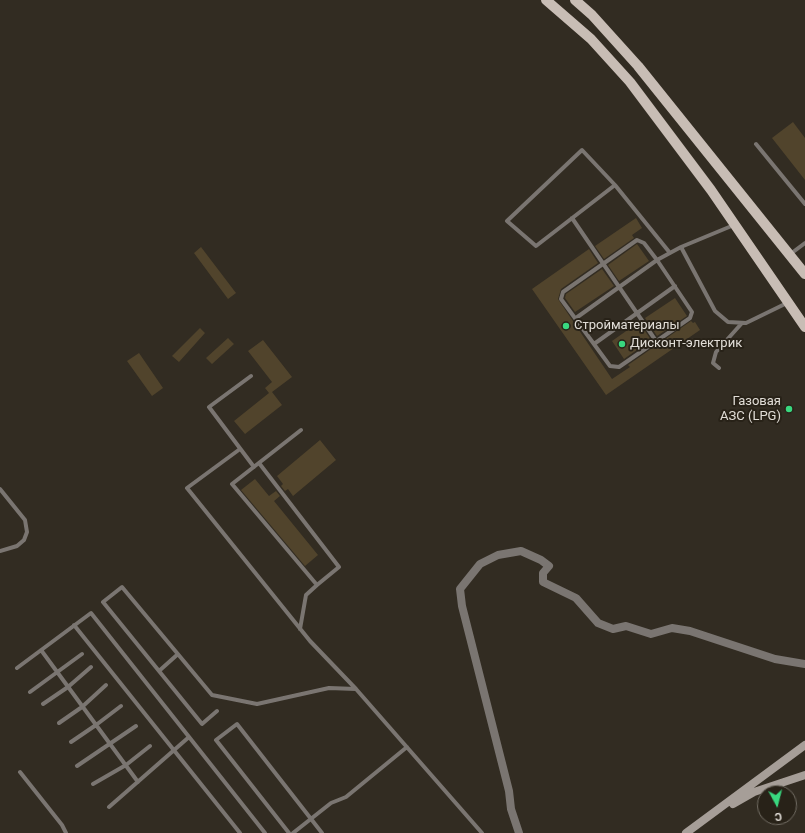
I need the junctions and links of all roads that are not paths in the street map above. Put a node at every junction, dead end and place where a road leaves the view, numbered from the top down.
1 (546, 0) edge
2 (575, 0) edge
3 (756, 144) dead end
4 (615, 185) junction
5 (805, 204) edge
6 (572, 218) junction
7 (735, 224) junction
8 (805, 243) edge
9 (681, 247) junction
10 (670, 253) junction
11 (789, 255) junction
12 (657, 260) junction
13 (603, 264) junction
14 (805, 274) edge
15 (674, 286) junction
16 (619, 287) junction
17 (788, 302) junction
18 (637, 313) junction
19 (576, 318) junction
20 (742, 323) junction
21 (805, 327) edge
22 (656, 341) junction
23 (594, 344) junction
24 (719, 368) dead end
25 (251, 376) dead end
26 (301, 430) dead end
27 (240, 449) junction
28 (259, 463) junction
29 (254, 467) junction
30 (0, 489) edge
31 (0, 551) edge
32 (317, 585) junction
33 (74, 625) junction
34 (300, 629) junction
35 (41, 650) junction
36 (82, 654) dead end
37 (178, 654) junction
38 (805, 664) edge
39 (91, 667) dead end
40 (17, 668) dead end
41 (159, 671) junction
42 (57, 673) junction
43 (106, 685) dead end
44 (68, 687) junction
45 (356, 689) junction
46 (30, 692) dead end
47 (43, 704) dead end
48 (121, 706) dead end
49 (82, 707) junction
50 (217, 711) dead end
51 (59, 723) dead end
52 (96, 725) junction
53 (136, 726) dead end
54 (189, 737) junction
55 (71, 742) dead end
56 (110, 744) junction
57 (805, 745) edge
58 (150, 746) dead end
59 (407, 747) junction
60 (175, 750) junction
61 (126, 765) junction
62 (77, 766) dead end
63 (20, 772) dead end
64 (805, 775) edge
65 (138, 782) junction
66 (93, 784) dead end
67 (108, 807) dead end
68 (311, 819) junction
69 (690, 830) edge
70 (66, 833) edge
71 (240, 833) edge
72 (265, 833) edge
73 (289, 833) edge
74 (292, 833) edge
75 (322, 833) edge
76 (482, 833) edge
77 (519, 833) edge

1 - 7 main road
2 - 11 main road
3 - 5 lane
4 - 6 lane
4 - 6 lane
4 - 10 lane
6 - 13 lane
7 - 9 lane
7 - 17 main road
8 - 11 lane
9 - 10 lane
9 - 20 lane
10 - 12 lane
11 - 14 main road
12 - 13 lane
12 - 15 lane
12 - 16 lane
13 - 16 lane
13 - 19 lane
15 - 18 lane
15 - 22 lane
16 - 18 lane
16 - 19 lane
17 - 20 lane
17 - 21 main road
18 - 22 lane
18 - 23 lane
19 - 23 lane
20 - 24 lane
22 - 23 lane
25 - 27 lane
26 - 28 lane
27 - 29 lane
27 - 34 lane
28 - 29 lane
28 - 32 lane
29 - 32 lane
30 - 31 lane
32 - 34 lane
33 - 35 lane
33 - 54 lane
33 - 60 lane
34 - 45 lane
35 - 40 lane
35 - 42 lane
36 - 42 lane
37 - 41 lane
37 - 41 lane
37 - 45 lane
38 - 77 street
39 - 44 lane
41 - 50 lane
42 - 44 lane
42 - 46 lane
43 - 49 lane
44 - 47 lane
44 - 49 lane
45 - 59 lane
48 - 52 lane
49 - 51 lane
49 - 52 lane
52 - 55 lane
52 - 56 lane
53 - 56 lane
54 - 60 lane
54 - 72 lane
56 - 61 lane
56 - 62 lane
57 - 69 street
58 - 61 lane
59 - 68 lane
59 - 76 lane
60 - 65 lane
60 - 71 lane
61 - 65 lane
61 - 66 lane
63 - 70 lane
64 - 69 street
65 - 67 lane
68 - 73 lane
68 - 74 lane
68 - 75 lane

